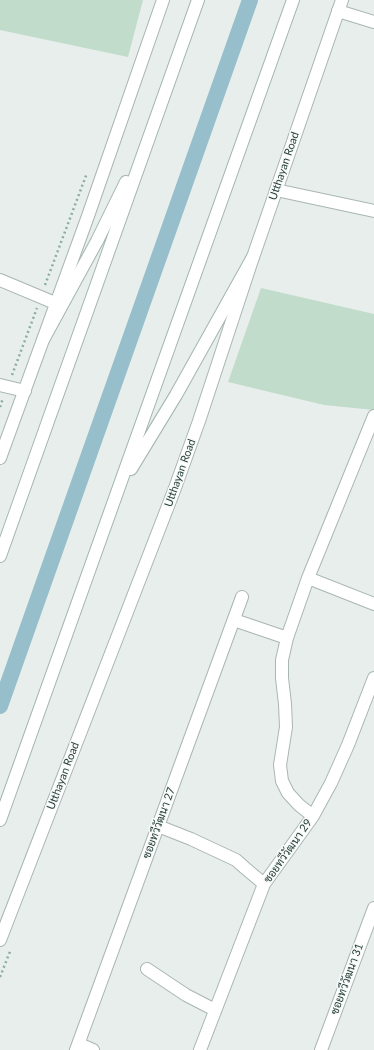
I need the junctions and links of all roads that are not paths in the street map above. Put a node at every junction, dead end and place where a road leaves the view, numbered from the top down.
1 (164, 0) edge
2 (198, 0) edge
3 (293, 0) edge
4 (340, 5) edge
5 (374, 22) edge
6 (152, 129) junction
7 (276, 190) junction
8 (374, 211) edge
9 (253, 257) junction
10 (0, 280) edge
11 (55, 303) junction
12 (43, 340) junction
13 (4, 386) edge
14 (25, 391) junction
15 (374, 416) edge
16 (0, 458) edge
17 (118, 490) junction
18 (0, 556) edge
19 (308, 578) junction
20 (242, 597) dead end
21 (374, 604) edge
22 (234, 620) junction
23 (287, 638) junction
24 (374, 678) edge
25 (313, 816) junction
26 (0, 820) edge
27 (158, 826) junction
28 (264, 884) junction
29 (374, 908) edge
30 (0, 940) edge
31 (147, 969) dead end
32 (215, 1010) junction
33 (78, 1047) edge
34 (93, 1050) edge
35 (200, 1050) edge
36 (321, 1050) edge

1 - 11 street
2 - 6 street
3 - 17 street
4 - 5 street
4 - 7 street, Utthayan Road
6 - 12 street
6 - 18 street
7 - 8 street
7 - 9 street, Utthayan Road
9 - 17 street
9 - 30 street, Utthayan Road
10 - 11 street
11 - 12 street
12 - 14 street
13 - 14 street
14 - 16 street
15 - 19 street
17 - 26 street
19 - 21 street
19 - 23 street
20 - 22 street, ซอยทวีวัฒนา 27
22 - 23 street
22 - 27 street, ซอยทวีวัฒนา 27
23 - 25 street
24 - 25 street, ซอยทวีวัฒนา 29
25 - 28 street, ซอยทวีวัฒนา 29
27 - 28 street
27 - 33 street, ซอยทวีวัฒนา 27
28 - 32 street, ซอยทวีวัฒนา 29
29 - 36 street, ซอยทวีวัฒนา 31
31 - 32 street
32 - 35 street, ซอยทวีวัฒนา 29
33 - 34 street

